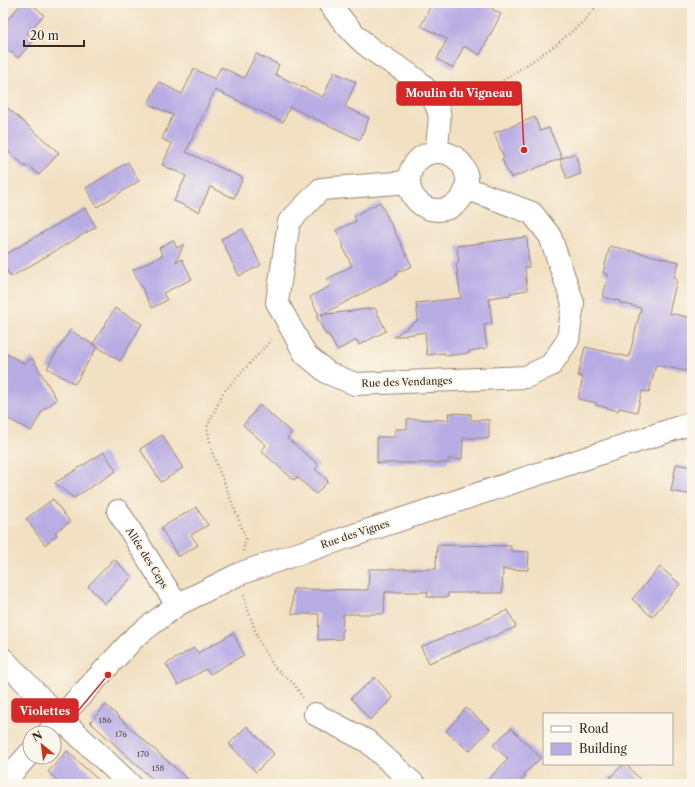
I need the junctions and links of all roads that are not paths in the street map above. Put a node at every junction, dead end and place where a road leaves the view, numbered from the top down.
1 (329, 3) edge
2 (436, 152) junction
3 (409, 182) junction
4 (466, 188) junction
5 (692, 423) edge
6 (118, 511) dead end
7 (177, 605) junction
8 (3, 659) edge
9 (315, 714) road end
10 (54, 725) edge
11 (62, 731) edge
12 (22, 762) edge
13 (3, 783) edge
14 (130, 784) edge
15 (414, 784) edge

1 - 2 street
2 - 3 street
2 - 4 street
3 - 4 street
3 - 4 street, Rue des Vendanges
5 - 7 street, Rue des Vignes
6 - 7 street, Allée des Ceps
7 - 10 street, Rue des Vignes
8 - 10 street
9 - 15 street
11 - 14 street
12 - 13 street

